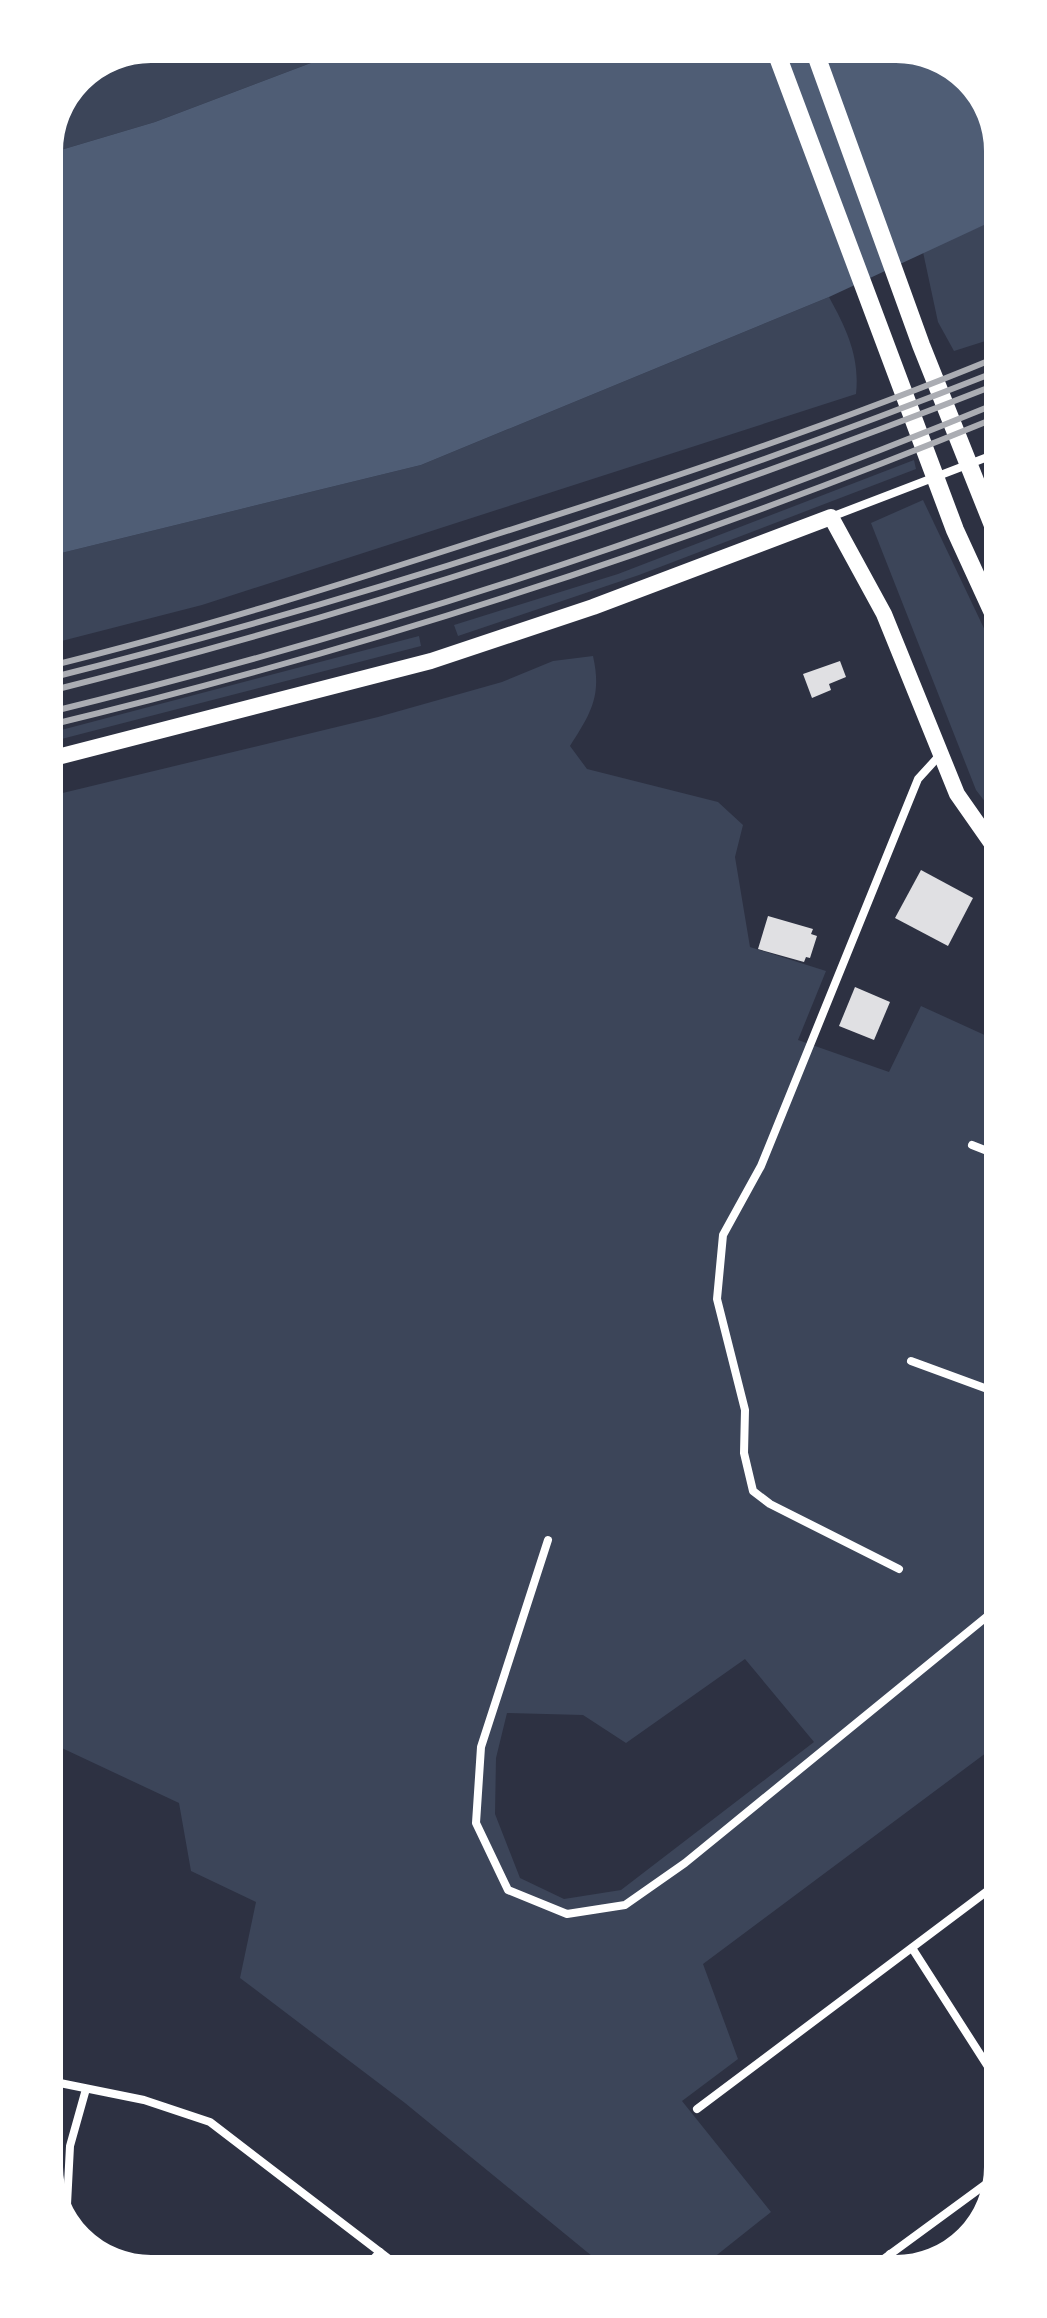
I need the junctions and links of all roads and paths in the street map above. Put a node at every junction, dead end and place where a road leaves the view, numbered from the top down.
1 (778, 58) edge
2 (817, 58) edge
3 (989, 456) edge
4 (831, 517) junction
5 (989, 518) edge
6 (989, 604) edge
7 (939, 756) junction
8 (58, 757) edge
9 (989, 840) edge
10 (972, 1145) dead end
11 (989, 1152) edge
12 (911, 1361) dead end
13 (989, 1390) edge
14 (548, 1540) dead end
15 (899, 1569) dead end
16 (989, 1615) edge
17 (989, 1890) edge
18 (912, 1948) junction
19 (989, 2069) edge
20 (58, 2083) edge
21 (86, 2089) junction
22 (697, 2109) dead end
23 (987, 2183) edge
24 (67, 2206) edge
25 (380, 2252) junction
26 (890, 2254) junction
27 (372, 2260) edge
28 (390, 2260) edge
29 (882, 2260) edge
30 (895, 2260) edge

1 - 6 main road
2 - 5 main road
3 - 4 street
4 - 7 main road
4 - 8 main road
7 - 9 main road
7 - 15 street
10 - 11 street
12 - 13 street
14 - 16 street
17 - 18 street
18 - 19 street
18 - 22 street
20 - 21 street
21 - 24 street
21 - 25 street
23 - 26 street
25 - 27 street
25 - 28 street
26 - 29 street
26 - 30 street

